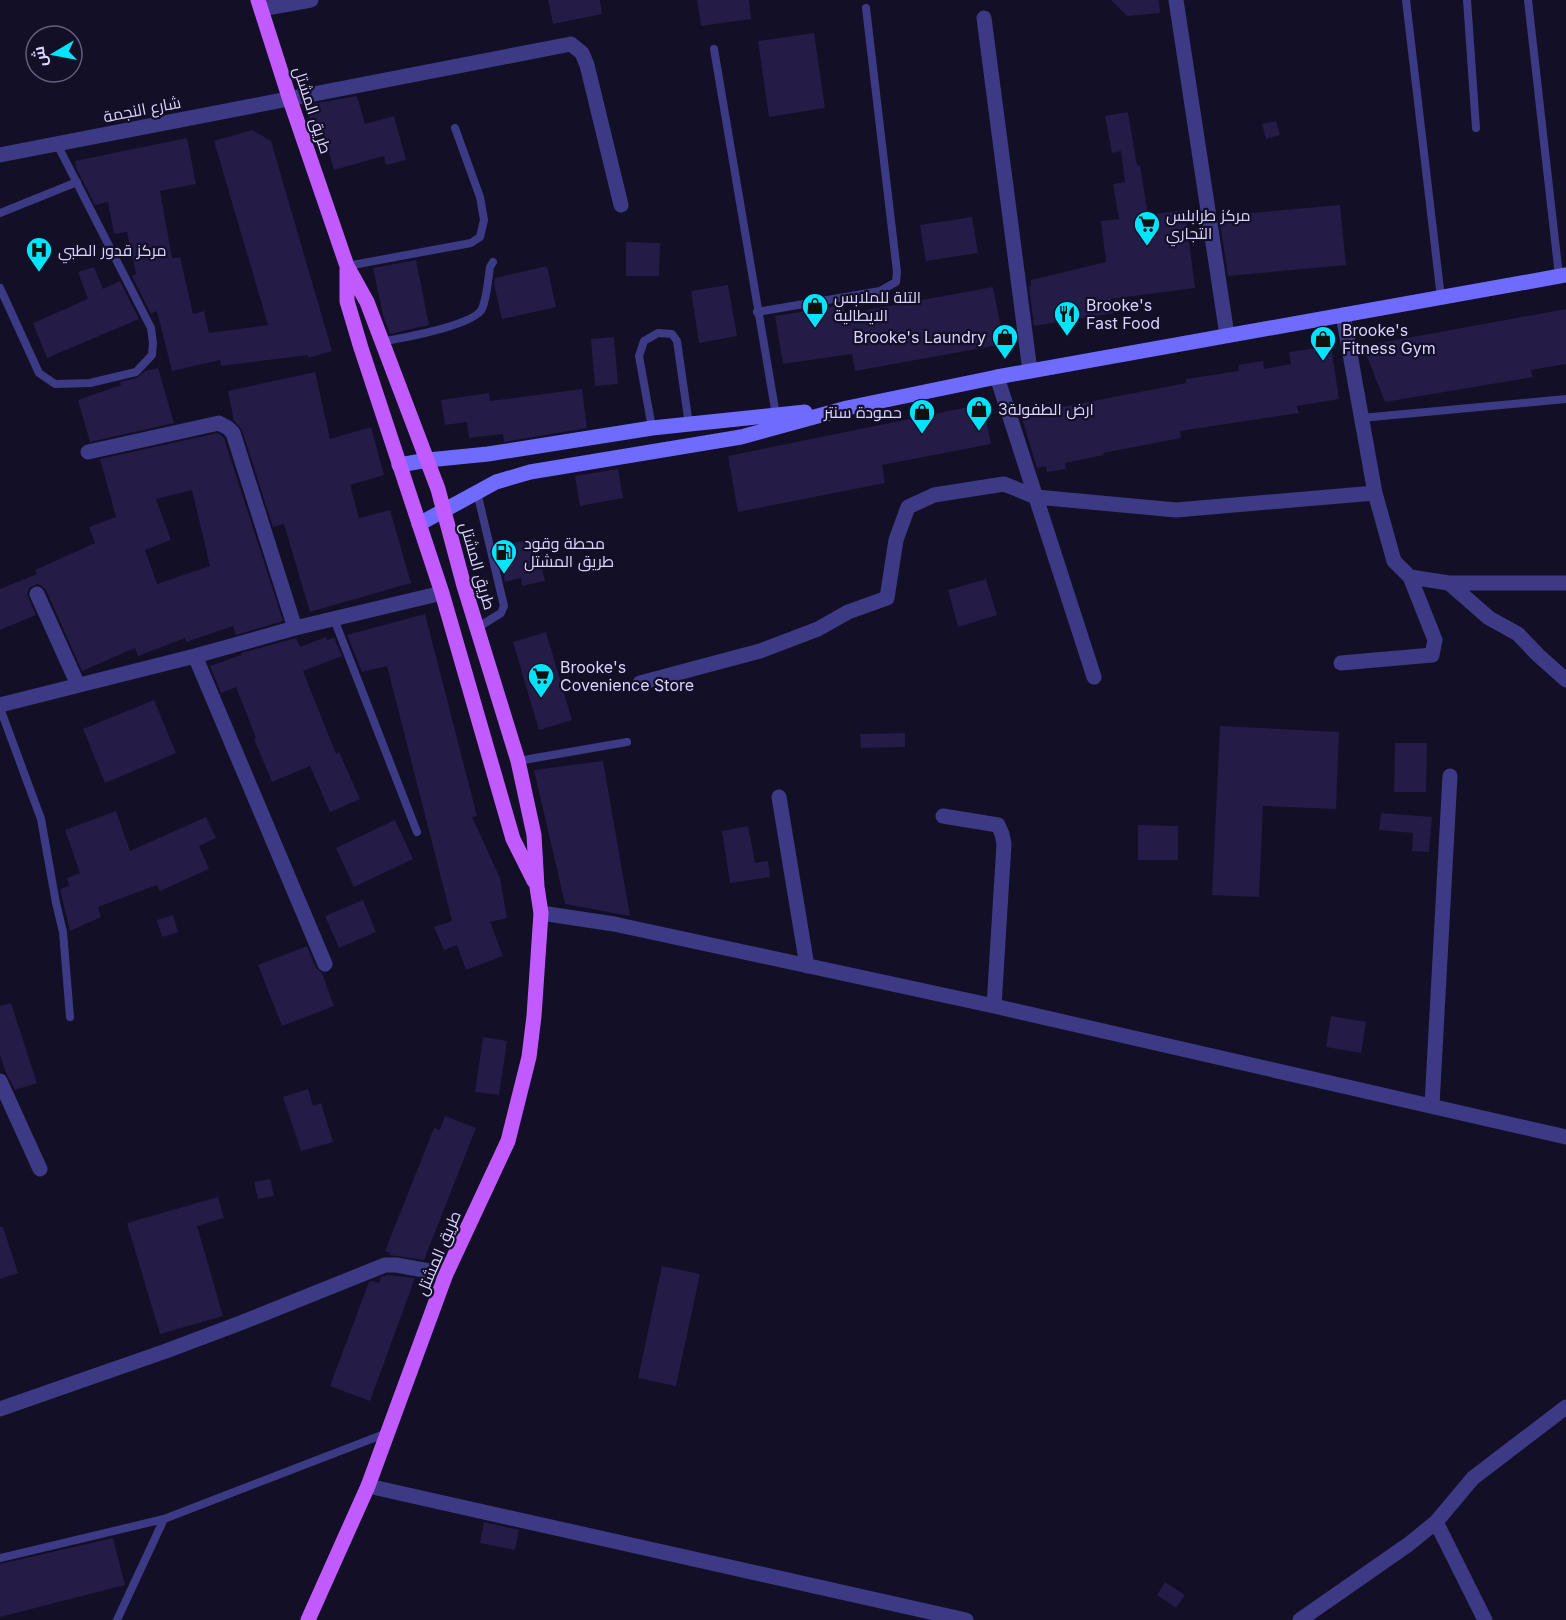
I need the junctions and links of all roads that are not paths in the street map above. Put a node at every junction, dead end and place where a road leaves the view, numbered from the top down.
1 (311, 0) edge
2 (1176, 0) edge
3 (1406, 0) edge
4 (1467, 0) edge
5 (1528, 0) edge
6 (260, 4) edge
7 (866, 8) dead end
8 (984, 18) dead end
9 (714, 49) dead end
10 (290, 100) junction
11 (1476, 128) dead end
12 (455, 129) dead end
13 (57, 144) junction
14 (0, 154) edge
15 (77, 182) junction
16 (621, 205) dead end
17 (0, 213) edge
18 (493, 262) dead end
19 (347, 266) junction
20 (1563, 275) edge
21 (0, 288) edge
22 (1440, 298) junction
23 (758, 312) junction
24 (1343, 315) junction
25 (1227, 335) junction
26 (381, 342) junction
27 (1030, 371) junction
28 (997, 377) junction
29 (1566, 399) edge
30 (847, 408) junction
31 (776, 415) junction
32 (1361, 418) junction
33 (689, 425) junction
34 (652, 428) junction
35 (88, 452) dead end
36 (428, 460) junction
37 (399, 465) junction
38 (477, 492) junction
39 (1374, 493) junction
40 (1036, 497) junction
41 (443, 512) junction
42 (419, 524) junction
43 (1410, 577) junction
44 (1449, 583) junction
45 (1566, 583) edge
46 (442, 593) junction
47 (38, 594) dead end
48 (334, 619) junction
49 (295, 628) junction
50 (477, 628) junction
51 (195, 656) junction
52 (1341, 663) dead end
53 (1094, 677) dead end
54 (1566, 680) edge
55 (640, 683) dead end
56 (78, 685) junction
57 (0, 706) edge
58 (627, 742) dead end
59 (518, 760) junction
60 (1450, 776) dead end
61 (778, 797) dead end
62 (943, 816) dead end
63 (417, 832) dead end
64 (537, 887) junction
65 (541, 914) junction
66 (326, 964) dead end
67 (807, 966) junction
68 (994, 1006) junction
69 (70, 1017) dead end
70 (0, 1081) edge
71 (1432, 1105) junction
72 (1566, 1137) edge
73 (40, 1169) dead end
74 (446, 1274) junction
75 (1566, 1407) edge
76 (0, 1409) edge
77 (389, 1432) junction
78 (368, 1486) junction
79 (164, 1519) junction
80 (1436, 1522) junction
81 (0, 1558) edge
82 (117, 1620) edge
83 (308, 1620) edge
84 (966, 1620) edge
85 (1300, 1620) edge
86 (1485, 1620) edge

1 - 6 street
2 - 25 street
3 - 22 lane
4 - 11 lane
5 - 20 lane
6 - 10 main road, طريق المشتل
7 - 23 lane
8 - 27 street
9 - 23 lane
10 - 13 street, شارع النجمة
10 - 16 street, شارع النجمة
10 - 19 main road, طريق المشتل
12 - 19 lane
13 - 14 street, شارع النجمة
13 - 15 lane
15 - 17 lane
15 - 21 lane
18 - 26 lane
19 - 26 main road, طريق المشتل
19 - 37 main road, طريق المشتل
20 - 22 main road
22 - 24 main road
23 - 31 lane
24 - 25 main road
24 - 32 street
25 - 27 main road
26 - 36 main road, طريق المشتل
27 - 28 main road
28 - 30 main road
28 - 40 street
29 - 32 lane
30 - 31 main road
30 - 38 main road
31 - 33 main road
32 - 39 street
33 - 34 main road
33 - 34 lane
34 - 36 main road
35 - 49 street
36 - 37 main road
36 - 41 main road, طريق المشتل
37 - 42 main road, طريق المشتل
38 - 41 main road
38 - 50 lane
39 - 40 street
39 - 43 street
40 - 53 street
40 - 55 street
41 - 42 main road
41 - 50 main road, طريق المشتل
42 - 46 main road, طريق المشتل
43 - 44 street
43 - 52 street
44 - 45 street
44 - 54 street
46 - 48 street
46 - 64 main road, طريق المشتل
47 - 56 street
48 - 49 street
48 - 63 lane
49 - 51 street
50 - 59 main road, طريق المشتل
51 - 56 street
51 - 66 street
56 - 57 street
57 - 69 lane
58 - 59 lane
59 - 64 main road, طريق المشتل
60 - 71 street
61 - 67 street
62 - 68 street
64 - 65 main road, طريق المشتل
65 - 67 street
65 - 74 main road, طريق المشتل
67 - 68 street
68 - 71 street
70 - 73 street
71 - 72 street
74 - 76 street
74 - 77 main road, طريق المشتل
75 - 80 street
77 - 78 main road, طريق المشتل
77 - 79 lane
78 - 83 main road, طريق المشتل
78 - 84 street
79 - 81 lane
79 - 82 lane
80 - 85 street
80 - 86 street

